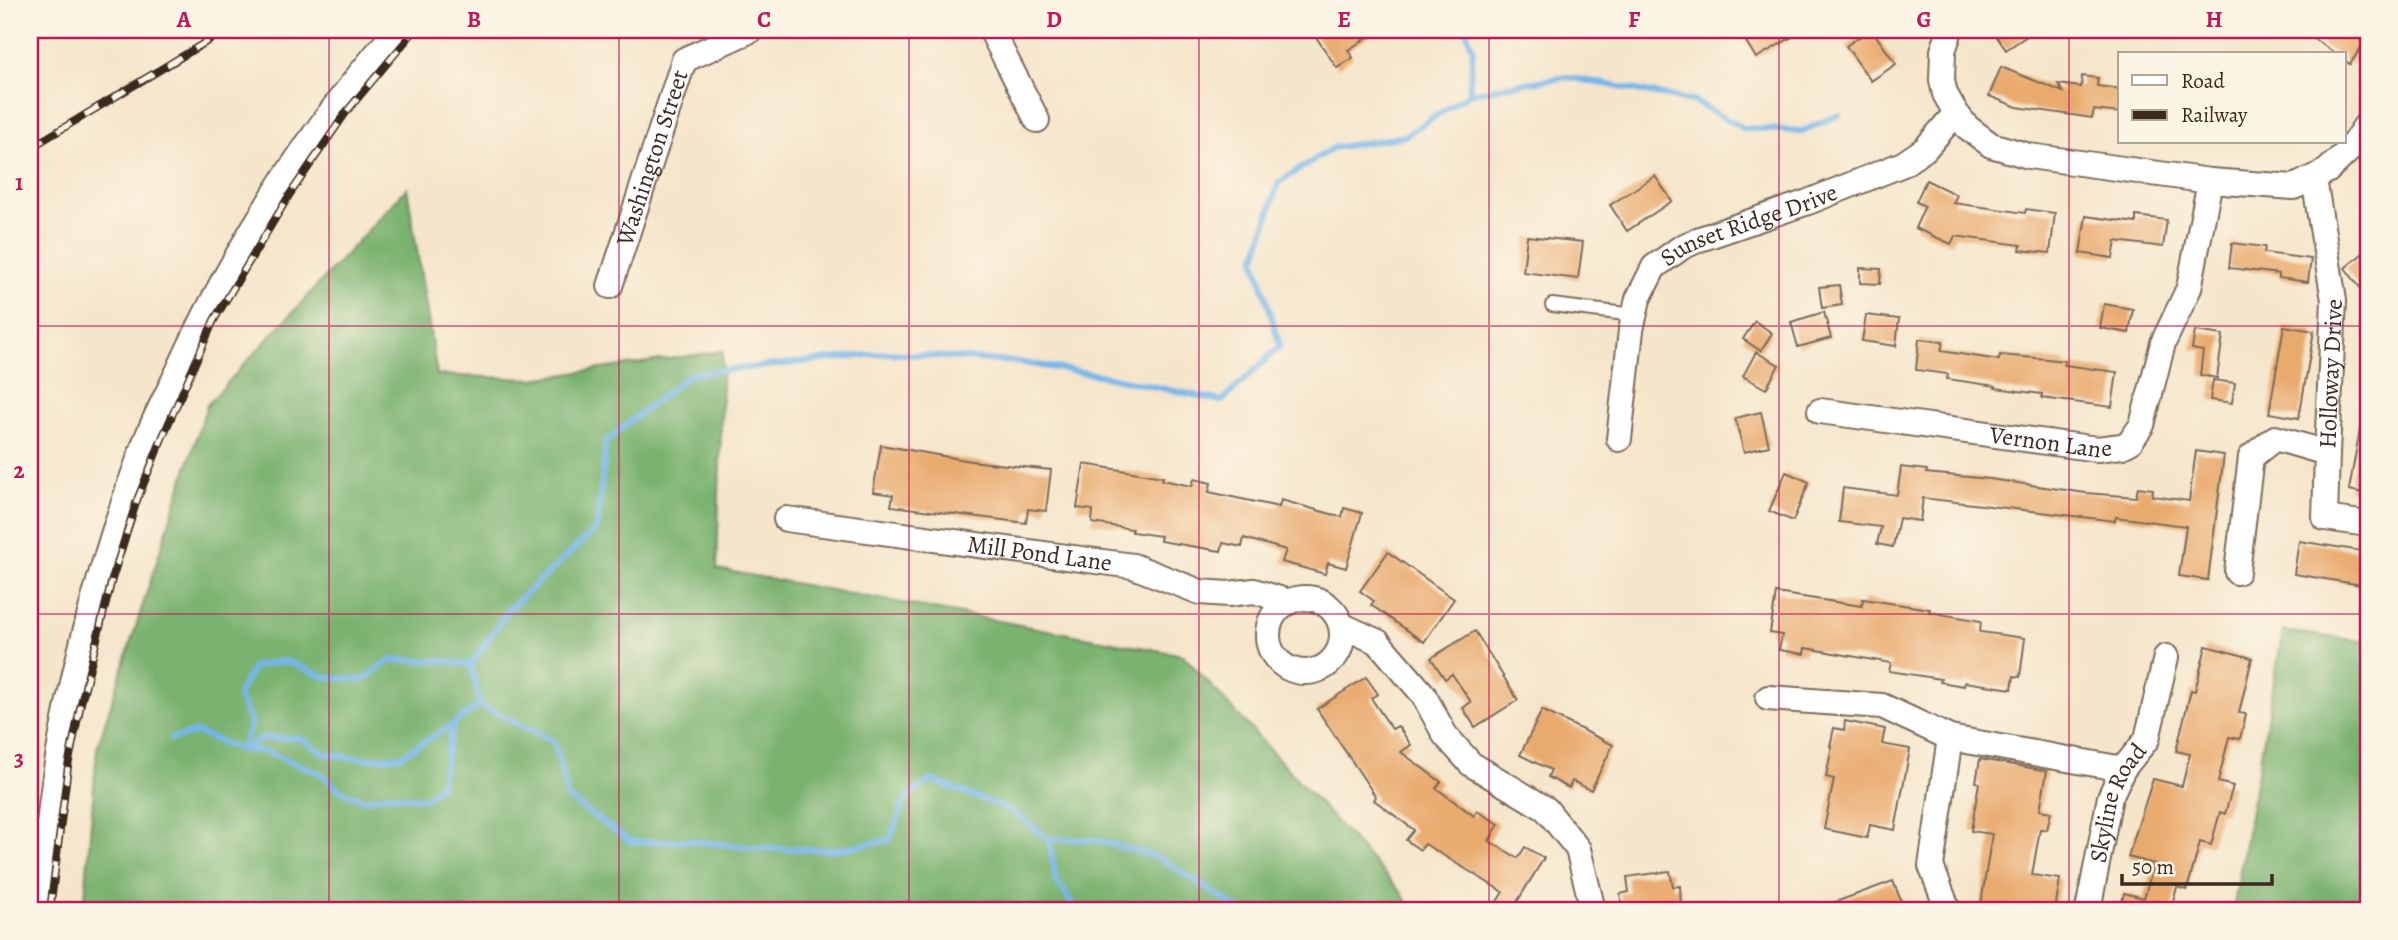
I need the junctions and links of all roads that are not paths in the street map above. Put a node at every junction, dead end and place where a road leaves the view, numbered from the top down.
1 (397, 30) edge
2 (751, 30) edge
3 (991, 30) edge
4 (1944, 32) edge
5 (1950, 104) junction
6 (1037, 120) dead end
7 (2368, 122) edge
8 (2314, 178) junction
9 (2210, 181) junction
10 (610, 286) dead end
11 (1552, 305) dead end
12 (1634, 315) junction
13 (1820, 411) dead end
14 (1619, 439) dead end
15 (2327, 453) junction
16 (786, 519) dead end
17 (2368, 524) edge
18 (2237, 572) dead end
19 (1289, 602) junction
20 (1341, 625) junction
21 (2166, 657) dead end
22 (1768, 698) dead end
23 (1950, 738) junction
24 (2123, 769) junction
25 (40, 910) edge
26 (1593, 910) edge
27 (1948, 910) edge
28 (2088, 910) edge

1 - 25 street
2 - 10 street, Washington Street
3 - 6 street
4 - 5 street
5 - 9 street
5 - 12 street, Sunset Ridge Drive
7 - 8 street
8 - 9 street
8 - 15 street, Holloway Drive
9 - 13 street, Vernon Lane
11 - 12 lane
12 - 14 street, Sunset Ridge Drive
15 - 17 street
15 - 18 street, Holloway Drive
16 - 19 street, Mill Pond Lane
19 - 20 street, Mill Pond Lane
19 - 20 street
20 - 26 street, Mill Pond Lane
21 - 24 street, Skyline Road
22 - 23 street
23 - 24 street
23 - 27 street
24 - 28 street, Skyline Road

